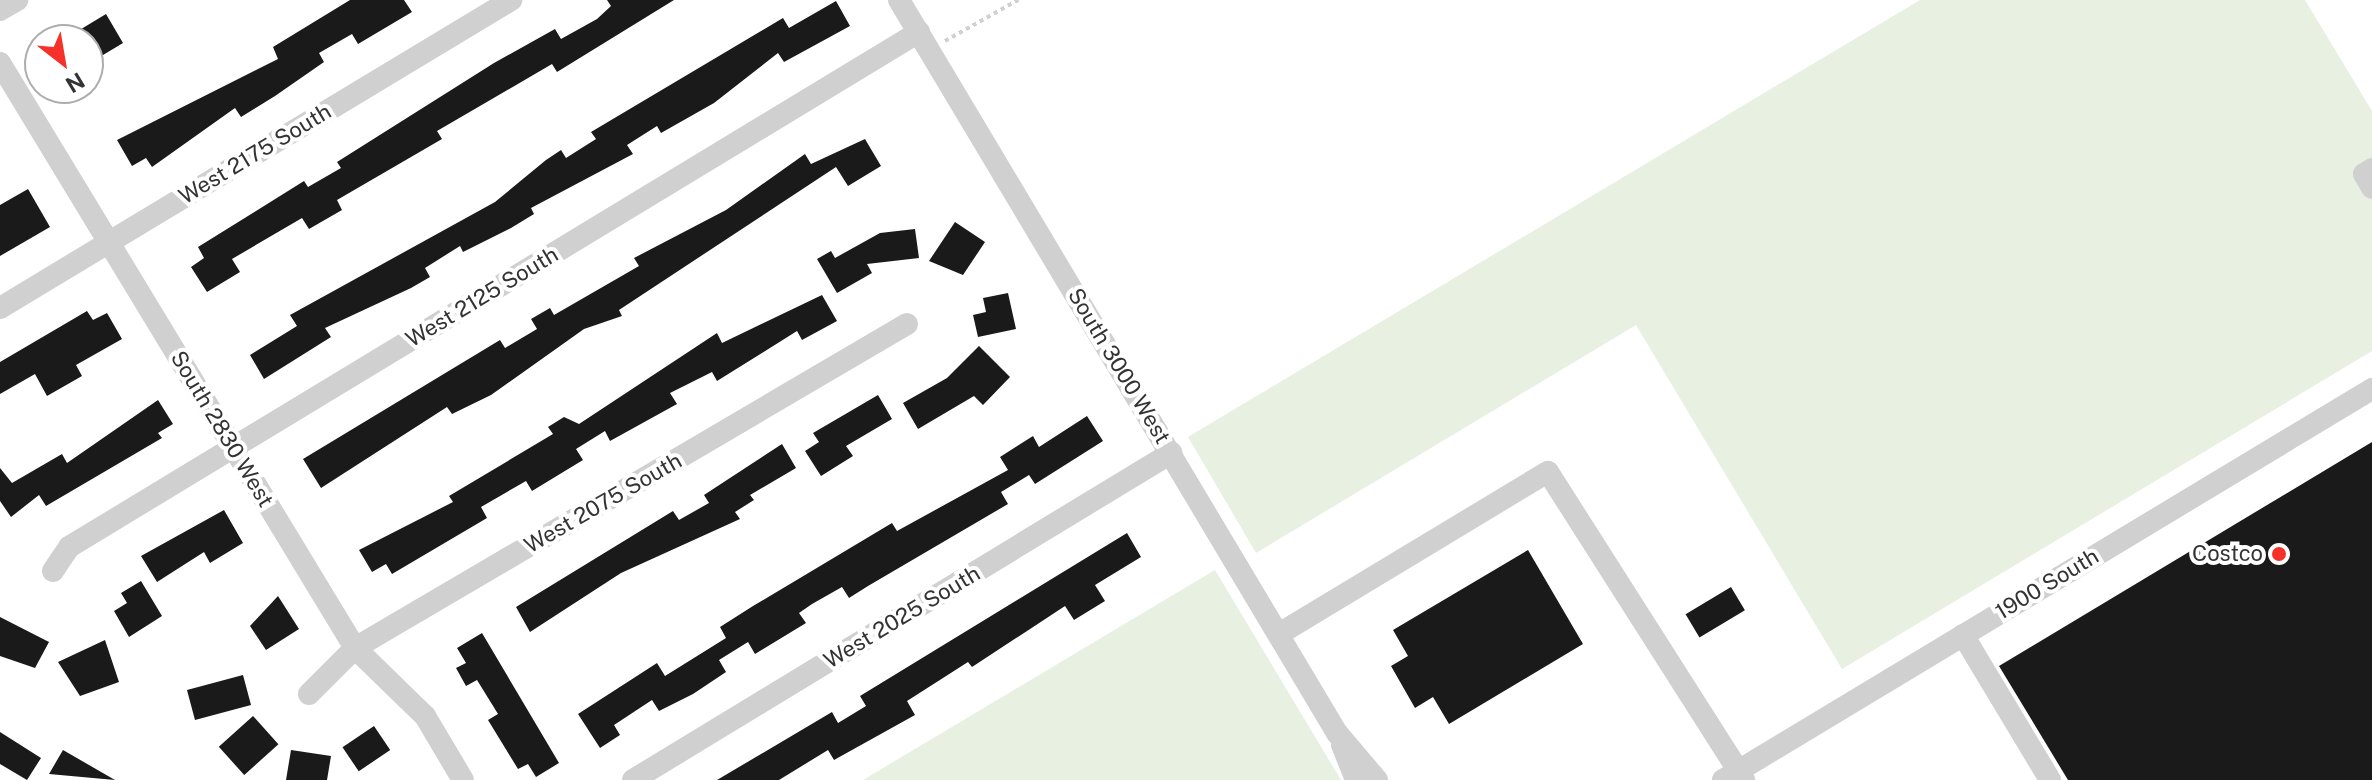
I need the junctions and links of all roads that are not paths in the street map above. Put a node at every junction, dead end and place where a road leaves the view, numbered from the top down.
1 (17, 0) edge
2 (511, 0) edge
3 (899, 0) edge
4 (0, 10) edge
5 (924, 41) junction
6 (0, 63) edge
7 (109, 242) junction
8 (0, 308) edge
9 (907, 324) dead end
10 (2372, 389) edge
11 (233, 448) junction
12 (1171, 453) junction
13 (53, 571) dead end
14 (1279, 634) junction
15 (1963, 635) junction
16 (355, 648) junction
17 (309, 694) dead end
18 (1337, 733) junction
19 (1735, 777) edge
20 (463, 780) edge
21 (633, 780) edge
22 (1356, 780) edge
23 (1377, 780) edge
24 (2050, 780) edge

1 - 4 street
2 - 7 street, West 2175 South
3 - 5 street, South 3000 West
5 - 11 street, West 2125 South
5 - 12 street, South 3000 West
6 - 7 street, South 2830 West
7 - 8 street, West 2175 South
7 - 11 street, South 2830 West
9 - 16 street, West 2075 South
10 - 15 street, 1900 South
11 - 13 street, West 2125 South
11 - 16 street, South 2830 West
12 - 14 street, South 3000 West
12 - 21 street, West 2025 South
14 - 18 street, South 3000 West
14 - 19 street
15 - 19 street, 1900 South
15 - 24 street
16 - 17 street, West 2075 South
16 - 20 street, South 2830 West
18 - 22 street, South 3000 West
18 - 23 street, South 3000 West

